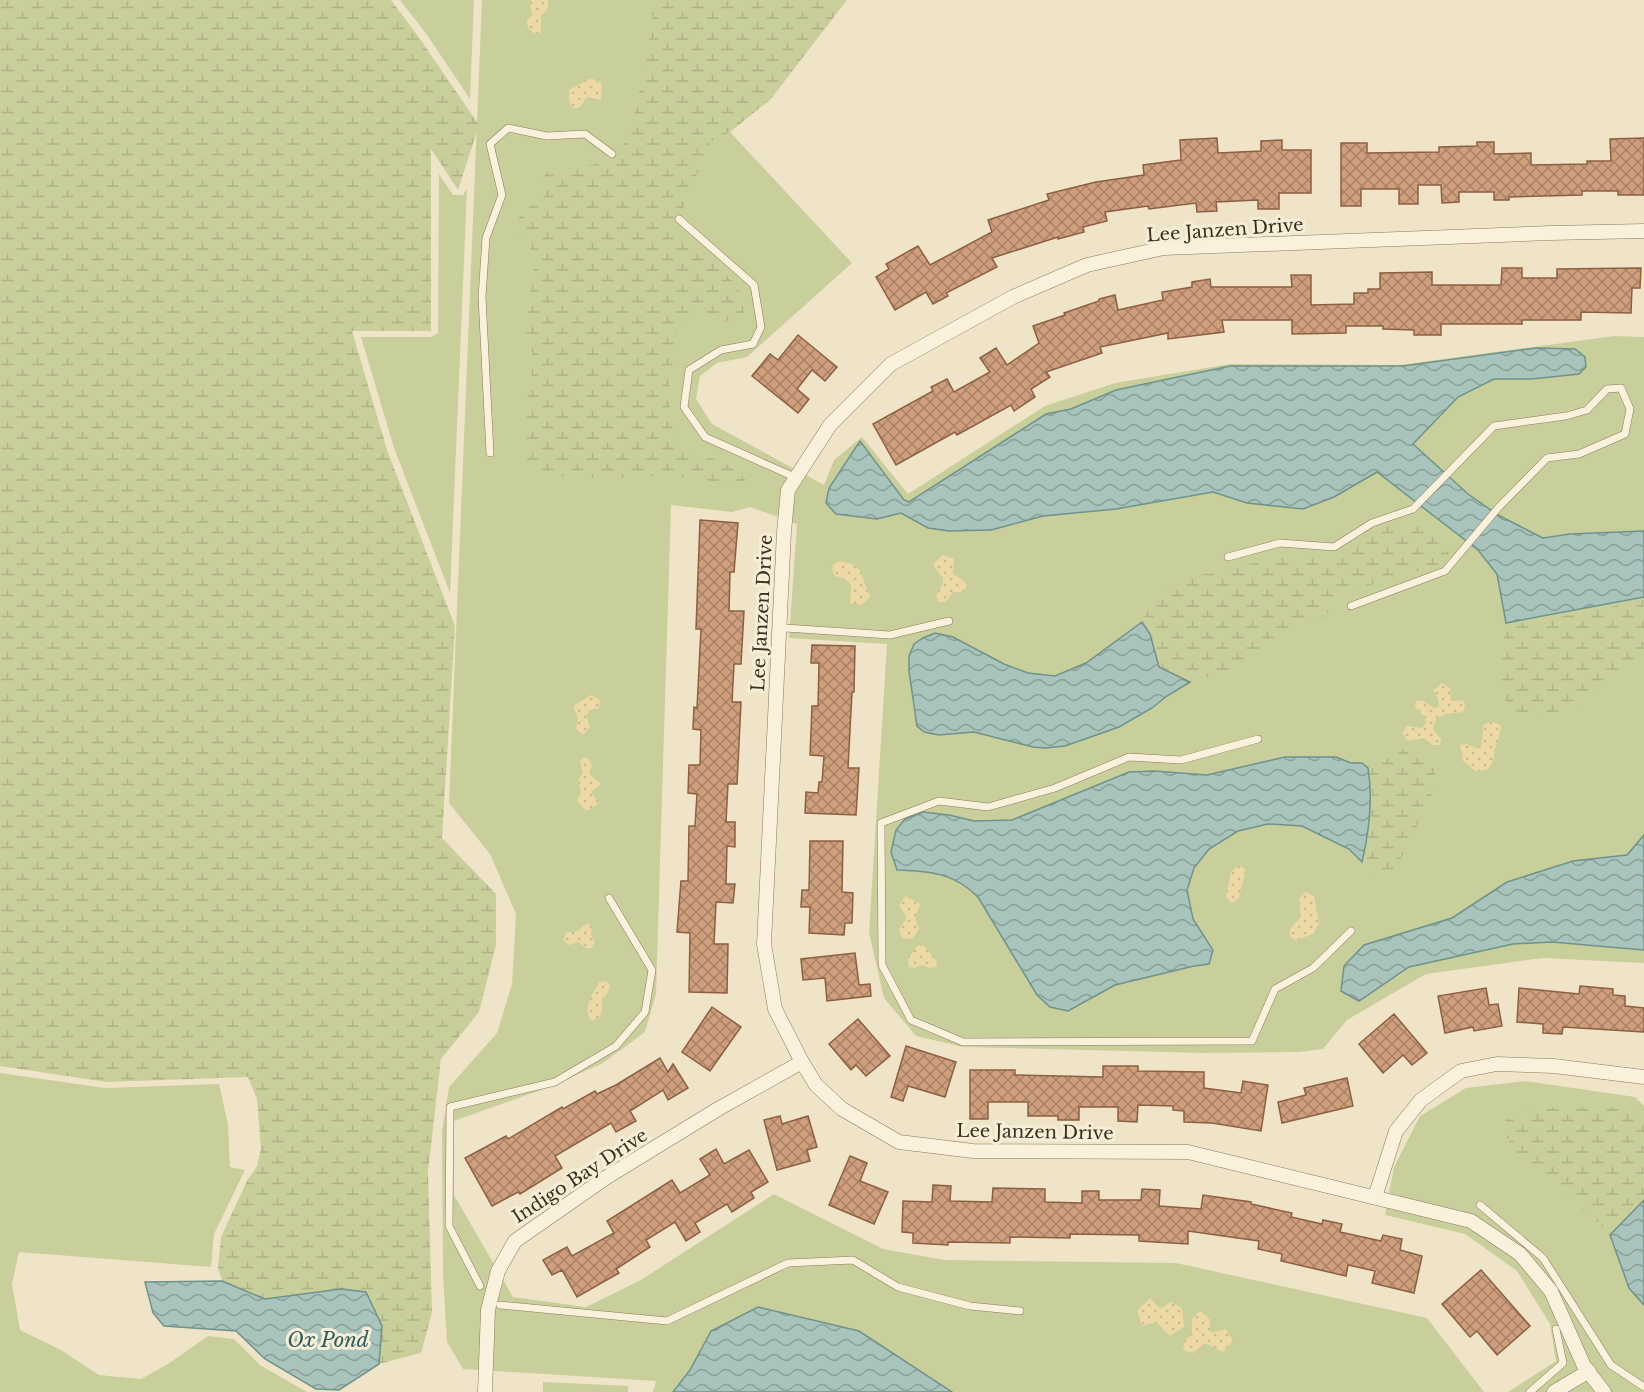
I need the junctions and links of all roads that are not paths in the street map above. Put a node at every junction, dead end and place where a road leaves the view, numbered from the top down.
1 (612, 153) dead end
2 (679, 219) dead end
3 (1644, 231) edge
4 (490, 453) dead end
5 (790, 475) dead end
6 (1228, 557) dead end
7 (1351, 606) dead end
8 (949, 621) dead end
9 (785, 628) dead end
10 (1258, 739) dead end
11 (609, 898) dead end
12 (1352, 931) dead end
13 (802, 1062) junction
14 (1644, 1077) edge
15 (1375, 1197) junction
16 (1480, 1205) dead end
17 (480, 1286) dead end
18 (500, 1305) dead end
19 (1020, 1311) dead end
20 (1556, 1329) dead end
21 (1589, 1371) junction
22 (1644, 1387) edge
23 (485, 1392) edge
24 (1530, 1392) edge
25 (1554, 1392) edge
26 (1604, 1392) edge

1 - 4 lane
2 - 5 lane
3 - 13 street, Lee Janzen Drive
6 - 7 lane
8 - 9 lane
10 - 12 lane
11 - 17 lane
13 - 15 street, Lee Janzen Drive
13 - 23 street, Indigo Bay Drive
14 - 15 street
15 - 21 street, Lee Janzen Drive
16 - 22 lane
18 - 19 lane
20 - 24 lane
21 - 25 street
21 - 26 street, Lee Janzen Drive

